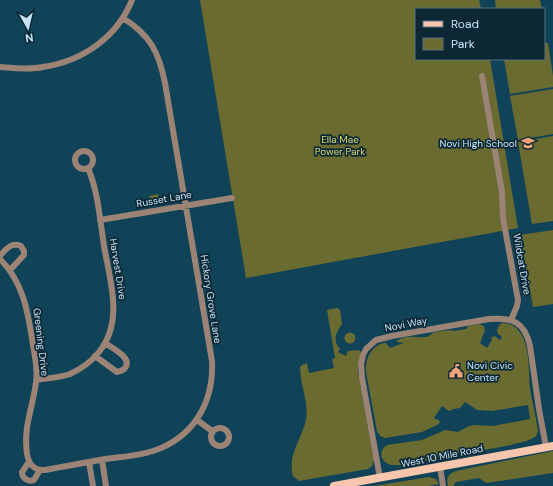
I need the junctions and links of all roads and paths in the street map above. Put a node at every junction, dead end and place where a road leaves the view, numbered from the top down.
1 (132, 0) edge
2 (123, 18) junction
3 (0, 67) edge
4 (482, 76) dead end
5 (88, 168) dead end
6 (232, 198) dead end
7 (186, 205) junction
8 (100, 220) junction
9 (0, 257) edge
10 (10, 270) junction
11 (511, 320) junction
12 (105, 343) junction
13 (95, 356) junction
14 (37, 380) junction
15 (197, 420) junction
16 (212, 431) dead end
17 (549, 446) edge
18 (102, 460) junction
19 (89, 462) junction
20 (31, 464) junction
21 (440, 467) junction
22 (40, 470) junction
23 (380, 478) junction
24 (93, 486) edge
25 (106, 486) edge
26 (334, 486) edge
27 (443, 486) edge

1 - 2 street
2 - 3 street
2 - 7 street, Hickory Grove Lane
4 - 11 street, Wildcat Drive
5 - 8 street, Harvest Drive
6 - 7 street, Russet Lane
7 - 8 street, Russet Lane
7 - 15 street, Hickory Grove Lane
8 - 12 street, Harvest Drive
9 - 10 street, Greening Drive
9 - 10 street, Greening Drive
10 - 14 street, Greening Drive
11 - 17 street
11 - 23 street, Novi Way
12 - 13 street, Harvest Drive
12 - 13 street
13 - 14 street, Harvest Drive
14 - 20 street, Greening Drive
15 - 16 street
15 - 18 street, Hickory Grove Lane
17 - 21 main road, West 10 Mile Road
18 - 19 street, Hickory Grove Lane
18 - 25 street
19 - 22 street, Hickory Grove Lane
19 - 24 street
20 - 22 street
20 - 22 street
21 - 23 main road, West 10 Mile Road
21 - 27 street
23 - 26 main road, West 10 Mile Road

